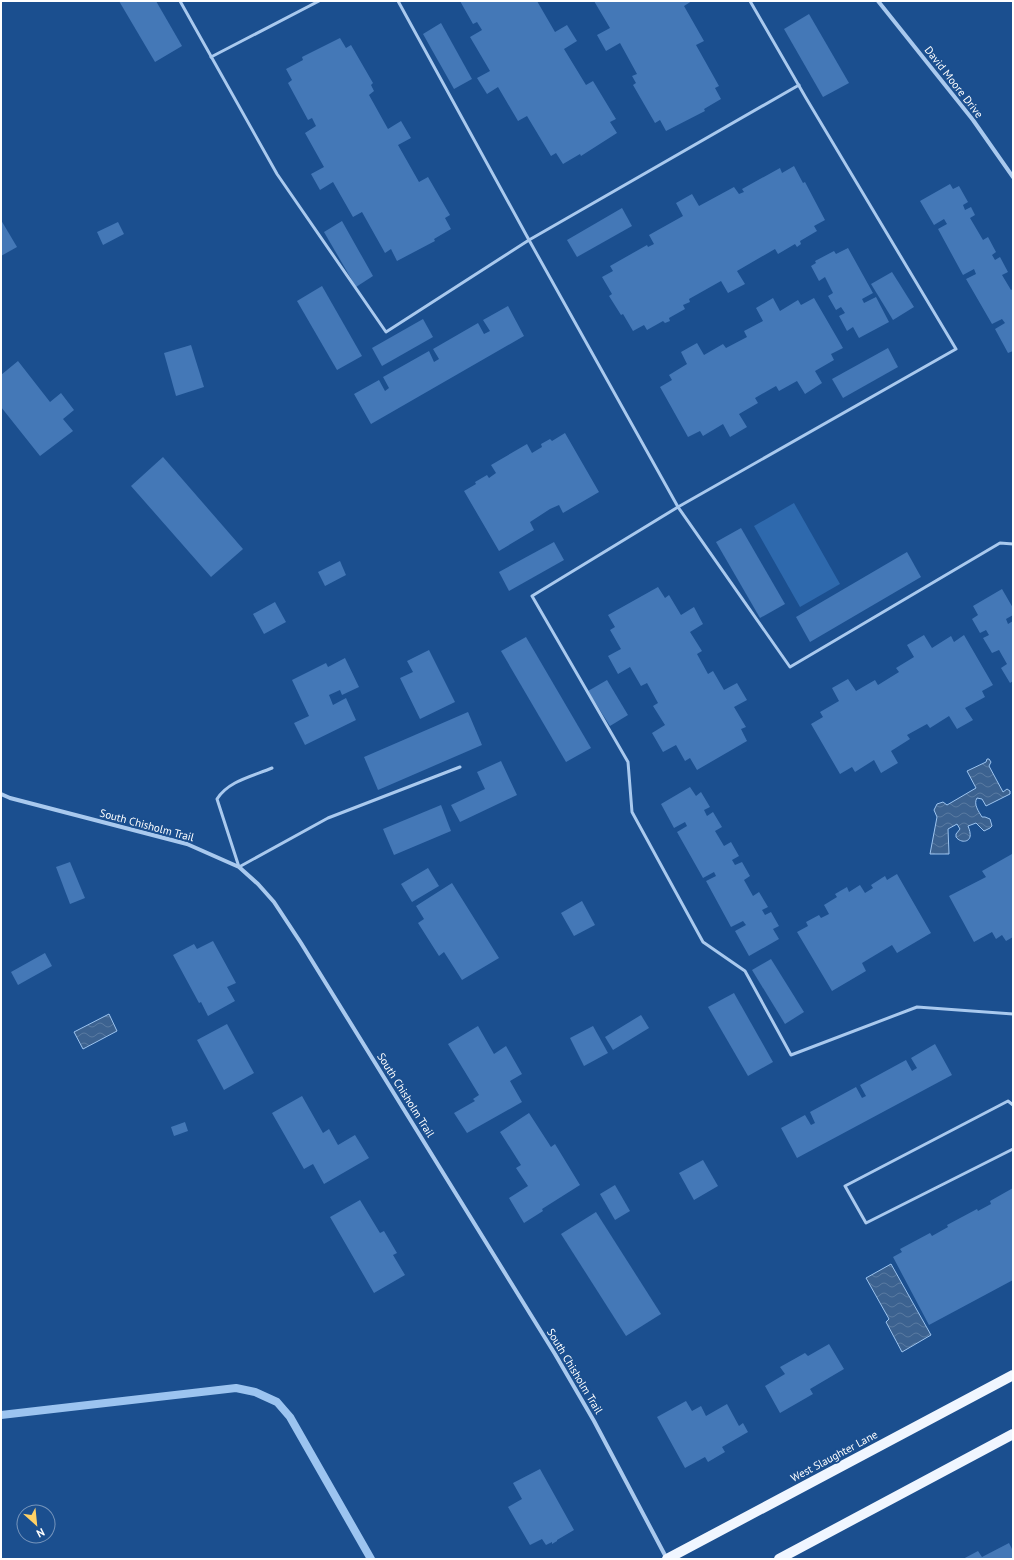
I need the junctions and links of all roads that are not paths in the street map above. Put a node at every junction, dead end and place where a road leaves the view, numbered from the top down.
1 (180, 1) edge
2 (319, 1) edge
3 (398, 1) edge
4 (750, 1) edge
5 (878, 1) edge
6 (212, 57) junction
7 (799, 85) junction
8 (1013, 177) edge
9 (529, 240) junction
10 (678, 508) junction
11 (1013, 544) edge
12 (272, 768) dead end
13 (460, 768) dead end
14 (1, 794) edge
15 (239, 867) junction
16 (1013, 1014) edge
17 (1013, 1105) edge
18 (1013, 1148) edge
19 (1013, 1375) edge
20 (1013, 1434) edge
21 (668, 1559) edge
22 (779, 1559) edge

1 - 6 lane
2 - 6 lane
3 - 9 lane
4 - 7 lane
5 - 8 street, David Moore Drive
6 - 9 lane
7 - 9 lane
7 - 10 lane
9 - 10 lane
10 - 11 lane
10 - 16 lane
12 - 15 lane
13 - 15 lane
14 - 15 street, South Chisholm Trail
15 - 21 street, South Chisholm Trail
17 - 18 lane
19 - 21 main road, West Slaughter Lane
20 - 22 main road

